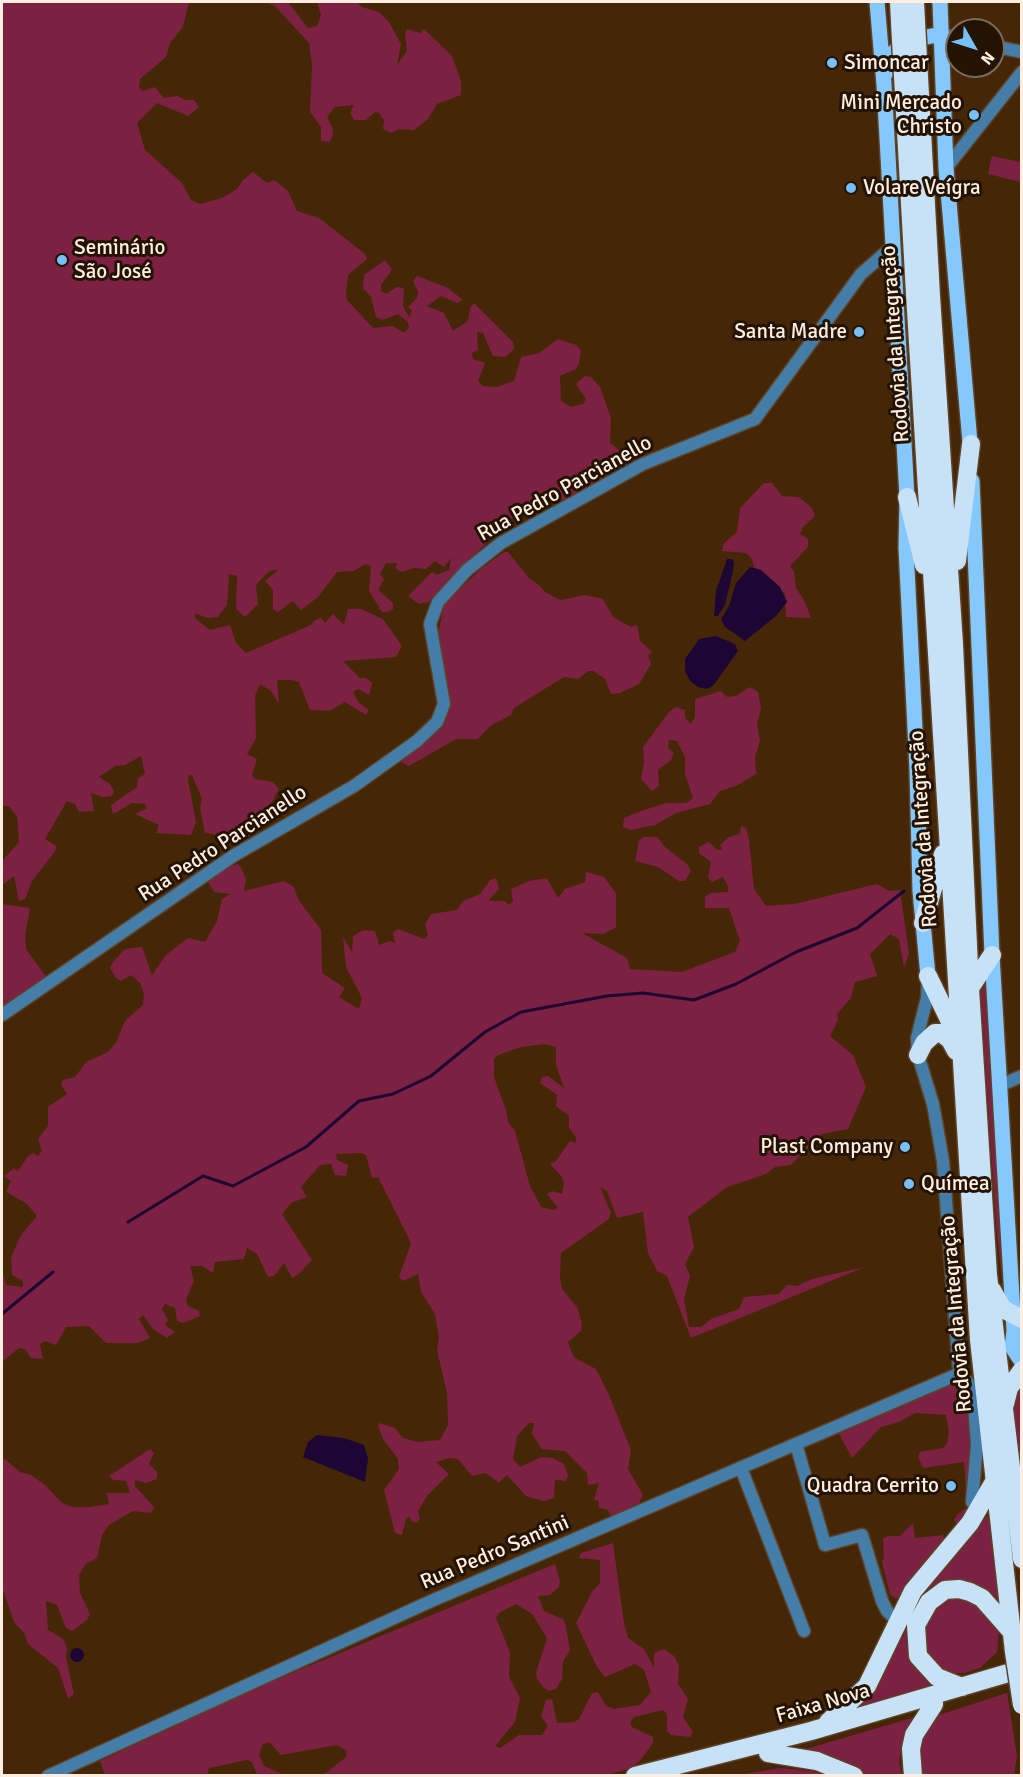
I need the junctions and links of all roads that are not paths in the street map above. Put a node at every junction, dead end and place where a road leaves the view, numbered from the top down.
1 (877, 2) edge
2 (899, 2) edge
3 (915, 2) edge
4 (940, 2) edge
5 (908, 22) junction
6 (941, 34) junction
7 (945, 35) edge
8 (1005, 48) edge
9 (1022, 52) edge
10 (1022, 72) edge
11 (884, 84) junction
12 (946, 168) junction
13 (893, 246) junction
14 (953, 247) junction
15 (923, 295) junction
16 (971, 444) junction
17 (907, 497) junction
18 (952, 617) junction
19 (935, 643) junction
20 (947, 841) junction
21 (923, 923) junction
22 (992, 955) junction
23 (928, 976) junction
24 (969, 987) junction
25 (2, 1015) edge
26 (960, 1050) junction
27 (918, 1055) junction
28 (1022, 1076) edge
29 (1001, 1085) junction
30 (1011, 1238) junction
31 (1022, 1270) edge
32 (990, 1286) junction
33 (1018, 1322) edge
34 (1022, 1362) edge
35 (1022, 1370) edge
36 (959, 1371) junction
37 (1003, 1414) junction
38 (796, 1444) junction
39 (741, 1468) junction
40 (995, 1480) junction
41 (972, 1502) dead end
42 (1022, 1559) edge
43 (897, 1621) junction
44 (804, 1631) dead end
45 (1012, 1632) junction
46 (1022, 1670) edge
47 (1022, 1678) edge
48 (962, 1687) junction
49 (934, 1704) junction
50 (1022, 1705) edge
51 (811, 1731) junction
52 (768, 1753) junction
53 (48, 1776) edge
54 (635, 1776) edge
55 (678, 1776) edge
56 (854, 1776) edge
57 (914, 1776) edge

1 - 11 main road
2 - 5 highway, Rodovia da Integração
3 - 5 highway, Rodovia da Integração
4 - 6 main road
5 - 15 highway, Rodovia da Integração, bridge
6 - 7 street
6 - 11 main road
6 - 12 main road
8 - 9 street
10 - 12 street
11 - 13 main road
12 - 14 main road
13 - 14 main road
13 - 17 main road
13 - 25 street, Rua Pedro Parcianello
14 - 16 main road
15 - 18 highway, Rodovia da Integração
15 - 19 highway, Rodovia da Integração
16 - 18 highway
16 - 22 main road
17 - 19 highway
17 - 21 main road
18 - 24 highway, Rodovia da Integração
19 - 20 highway, Rodovia da Integração
20 - 21 highway
20 - 26 highway, Rodovia da Integração
21 - 23 main road
22 - 24 highway
22 - 29 main road
23 - 26 highway
23 - 27 street
24 - 32 highway, Rodovia da Integração
26 - 27 highway
26 - 40 highway, Rodovia da Integração
27 - 36 street
28 - 29 street
29 - 30 main road
30 - 31 main road
30 - 33 main road
32 - 33 highway
32 - 37 highway, Rodovia da Integração
33 - 34 main road
35 - 37 highway
36 - 38 street, Rua Pedro Santini
36 - 41 street
37 - 42 highway, Rodovia da Integração
38 - 39 street, Rua Pedro Santini
38 - 43 street
39 - 44 street
39 - 53 street, Rua Pedro Santini
40 - 43 highway
40 - 45 highway, Rodovia da Integração
43 - 51 highway
45 - 48 highway
45 - 50 highway, Rodovia da Integração, bridge
46 - 48 highway, Faixa Nova
47 - 49 highway, Faixa Nova
48 - 51 highway, Faixa Nova
49 - 52 highway, Faixa Nova
49 - 57 highway
51 - 54 highway, Faixa Nova
52 - 55 highway, Faixa Nova
52 - 56 highway

